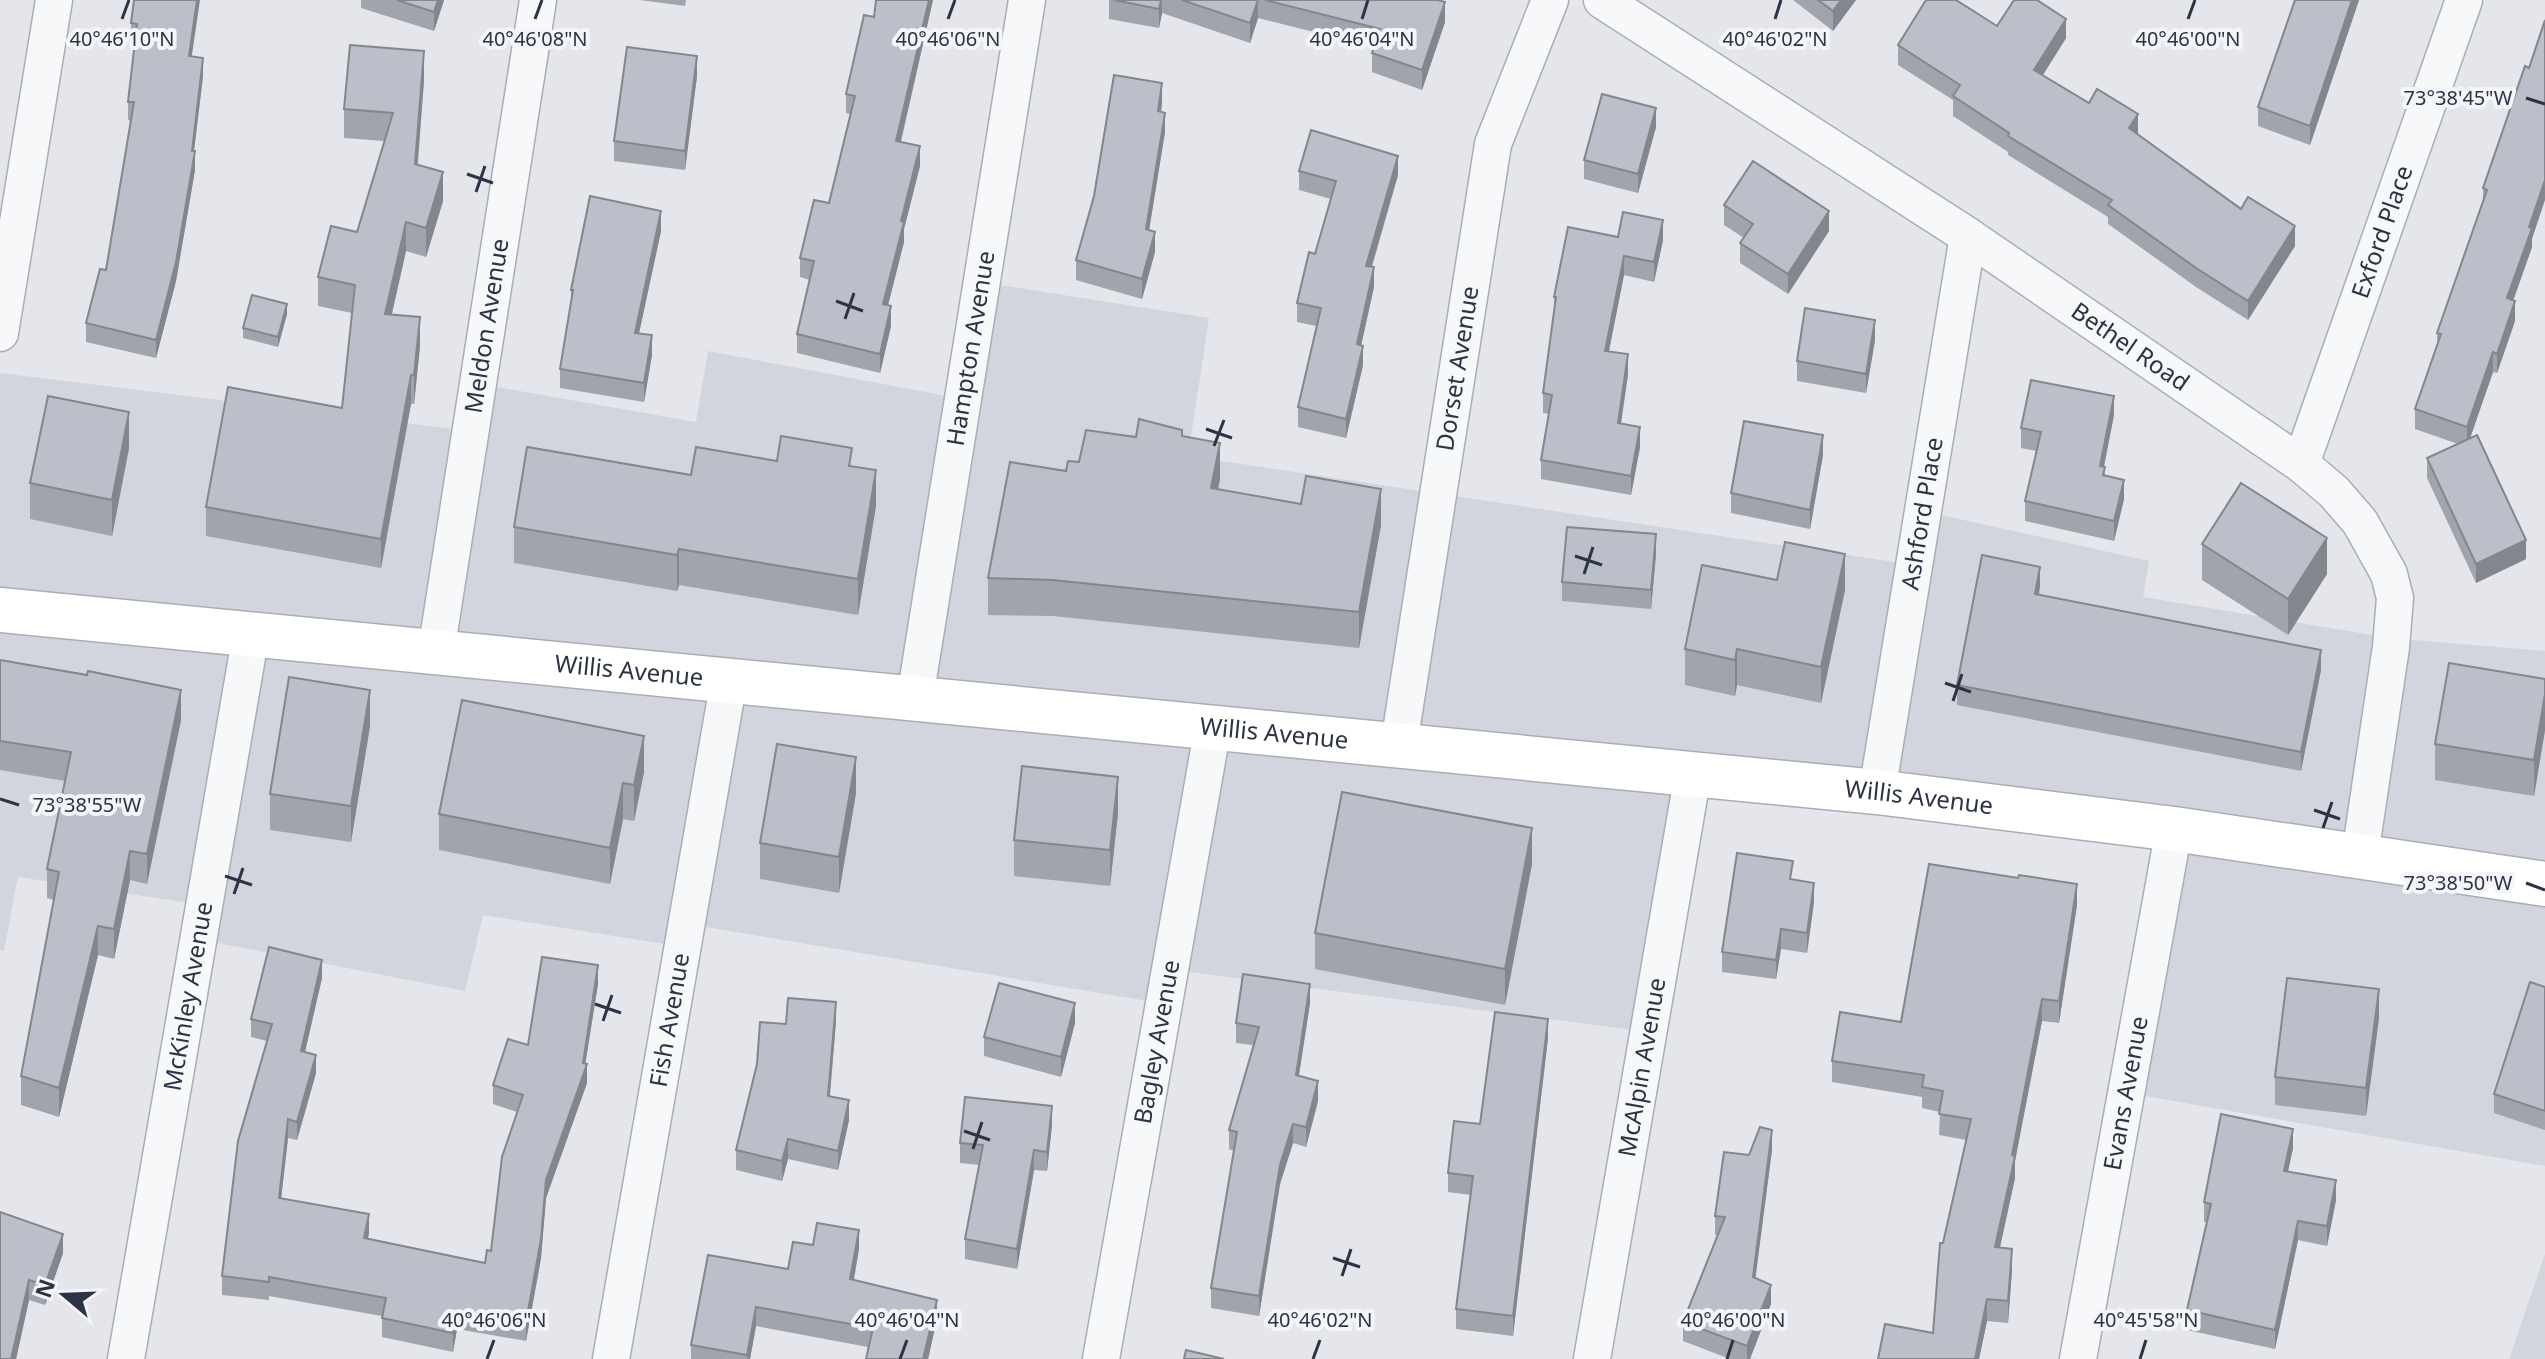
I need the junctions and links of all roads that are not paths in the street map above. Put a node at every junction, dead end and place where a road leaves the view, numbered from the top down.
1 (54, 0) edge
2 (538, 0) edge
3 (1027, 0) edge
4 (1550, 0) edge
5 (1602, 0) edge
6 (2464, 0) edge
7 (1968, 236) junction
8 (0, 333) edge
9 (2301, 464) junction
10 (0, 610) edge
11 (251, 634) junction
12 (436, 652) junction
13 (729, 680) junction
14 (915, 698) junction
15 (1213, 727) junction
16 (1399, 744) junction
17 (1693, 774) junction
18 (1877, 792) junction
19 (2174, 829) junction
20 (2360, 855) junction
21 (2545, 884) edge
22 (126, 1359) edge
23 (611, 1359) edge
24 (1101, 1359) edge
25 (1592, 1359) edge
26 (2078, 1359) edge

1 - 8 street
2 - 12 street, Meldon Avenue
3 - 14 street, Hampton Avenue
4 - 16 street, Dorset Avenue
5 - 7 street, Bethel Road
6 - 9 street, Exford Place
7 - 9 street, Bethel Road
7 - 18 street, Ashford Place
9 - 20 street, Bethel Road
10 - 11 main road, Willis Avenue
11 - 12 main road, Willis Avenue
11 - 22 street, McKinley Avenue
12 - 13 main road, Willis Avenue
13 - 14 main road, Willis Avenue
13 - 23 street, Fish Avenue
14 - 15 main road, Willis Avenue
15 - 16 main road, Willis Avenue
15 - 24 street, Bagley Avenue
16 - 17 main road, Willis Avenue
17 - 18 main road, Willis Avenue
17 - 25 street, McAlpin Avenue
18 - 19 main road, Willis Avenue
19 - 20 main road, Willis Avenue
19 - 26 street, Evans Avenue
20 - 21 main road, Willis Avenue

